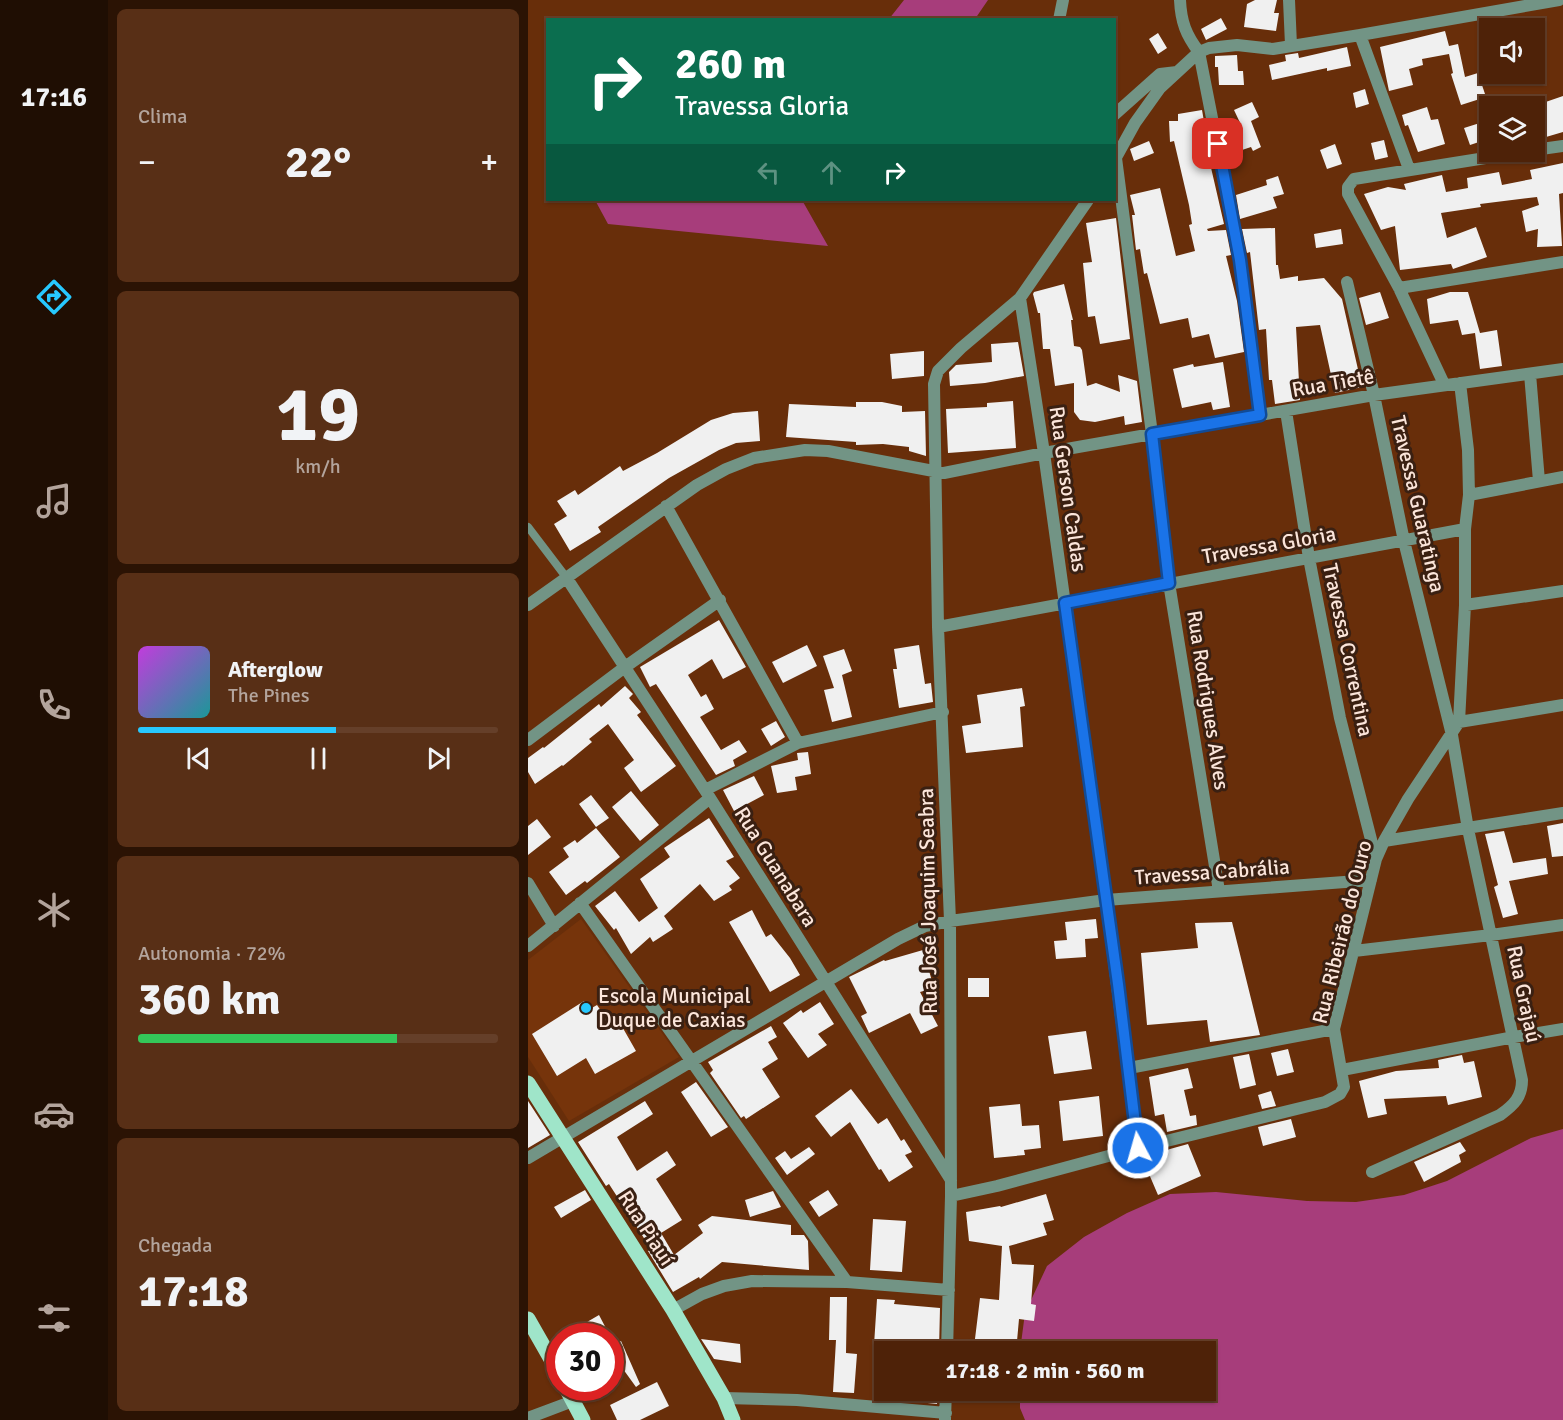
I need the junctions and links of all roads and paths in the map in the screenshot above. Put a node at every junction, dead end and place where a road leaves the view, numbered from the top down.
1 (1063, 0) edge
2 (1180, 0) edge
3 (1289, 0) edge
4 (1559, 0) edge
5 (1059, 18) edge
6 (1360, 34) junction
7 (1291, 45) junction
8 (1199, 52) junction
9 (1177, 72) junction
10 (1116, 113) edge
11 (1563, 146) edge
12 (1545, 148) edge
13 (1116, 158) edge
14 (1479, 158) edge
15 (1116, 167) edge
16 (1409, 168) junction
17 (1087, 201) edge
18 (1563, 262) edge
19 (1347, 282) dead end
20 (1399, 288) junction
21 (1020, 298) junction
22 (1563, 369) edge
23 (1530, 374) junction
24 (1460, 383) junction
25 (1444, 384) junction
26 (1374, 395) junction
27 (1286, 411) junction
28 (1260, 415) junction
29 (1152, 434) junction
30 (1044, 453) junction
31 (934, 472) junction
32 (1563, 477) edge
33 (1539, 481) junction
34 (1469, 495) junction
35 (666, 506) junction
36 (528, 527) edge
37 (1465, 529) junction
38 (1404, 541) junction
39 (1309, 558) junction
40 (566, 577) junction
41 (1169, 583) junction
42 (1563, 591) edge
43 (720, 600) junction
44 (1065, 603) junction
45 (1466, 604) junction
46 (528, 605) edge
47 (938, 627) junction
48 (625, 667) junction
49 (1563, 705) edge
50 (943, 712) junction
51 (1459, 722) junction
52 (1452, 735) junction
53 (528, 740) edge
54 (798, 743) junction
55 (707, 794) junction
56 (1563, 813) edge
57 (1468, 829) junction
58 (1384, 841) junction
59 (1376, 859) junction
60 (1371, 880) junction
61 (528, 883) edge
62 (1220, 891) junction
63 (1106, 900) junction
64 (580, 903) junction
65 (950, 921) junction
66 (1563, 925) edge
67 (554, 926) junction
68 (1491, 935) junction
69 (528, 946) edge
70 (1354, 951) junction
71 (826, 982) junction
72 (1334, 1029) junction
73 (1563, 1029) edge
74 (1514, 1037) junction
75 (692, 1062) junction
76 (1129, 1068) junction
77 (1342, 1070) junction
78 (528, 1083) edge
79 (563, 1138) junction
80 (1138, 1148) junction
81 (528, 1158) edge
82 (1372, 1172) dead end
83 (951, 1180) junction
84 (951, 1196) junction
85 (847, 1282) junction
86 (949, 1290) junction
87 (673, 1310) junction
88 (528, 1318) edge
89 (947, 1341) edge
90 (546, 1351) edge
91 (724, 1398) junction
92 (558, 1401) edge
93 (574, 1401) edge
94 (946, 1416) edge
95 (528, 1418) edge
96 (583, 1420) edge
97 (733, 1420) edge

1 - 5 street
2 - 8 street
3 - 7 street
4 - 6 street
6 - 7 street
6 - 16 street
7 - 8 street
8 - 9 street
8 - 28 street
9 - 10 street
9 - 13 street
11 - 12 street
14 - 16 street
15 - 29 street, Rua Rodrigues Alves
16 - 20 street
17 - 21 street, Rua José Joaquim Seabra
18 - 20 street
19 - 26 street, Travessa Guaratinga
20 - 25 street
21 - 30 street, Rua Gerson Caldas
21 - 31 street, Rua José Joaquim Seabra
22 - 23 street, Rua Tietê
23 - 24 street, Rua Tietê
23 - 33 street
24 - 25 street, Rua Tietê
24 - 34 street, Rua Ribeirão do Ouro
25 - 26 street, Rua Tietê
26 - 27 street, Rua Tietê
26 - 38 street, Travessa Guaratinga
27 - 28 street, Rua Tietê
27 - 39 street, Travessa Correntina
28 - 29 street, Rua Tietê
29 - 30 street, Rua Tietê
29 - 41 street, Rua Rodrigues Alves
30 - 31 street, Rua Tietê
30 - 44 street, Rua Gerson Caldas
31 - 35 street, Rua Tietê
31 - 47 street, Rua José Joaquim Seabra
32 - 33 street
33 - 34 street
34 - 37 street, Rua Ribeirão do Ouro
35 - 40 street, Rua Tietê
35 - 43 street
36 - 40 lane
37 - 38 street, Travessa Gloria
37 - 45 street, Rua Ribeirão do Ouro
38 - 39 street, Travessa Gloria
38 - 52 street, Travessa Guaratinga
39 - 41 street, Travessa Gloria
39 - 59 street, Travessa Correntina
40 - 46 street, Rua Tietê
40 - 48 street, Rua Guanabara
41 - 44 street, Travessa Gloria
41 - 62 street, Rua Rodrigues Alves
42 - 45 street
43 - 48 street
43 - 54 street
44 - 47 street, Travessa Gloria
44 - 63 street, Rua Gerson Caldas
45 - 51 street, Rua Ribeirão do Ouro
47 - 50 street, Rua José Joaquim Seabra
48 - 53 street
48 - 55 street, Rua Guanabara
49 - 51 street
50 - 54 street
50 - 65 street, Rua José Joaquim Seabra
51 - 52 street, Rua Ribeirão do Ouro
52 - 57 street, Rua Grajaú
52 - 58 street, Rua Ribeirão do Ouro
54 - 55 street
55 - 64 street
55 - 71 street, Rua Guanabara
56 - 57 street
57 - 58 street
57 - 68 street, Rua Grajaú
58 - 59 street, Rua Ribeirão do Ouro
59 - 60 street, Rua Ribeirão do Ouro
60 - 62 street, Travessa Cabrália
60 - 70 street, Rua Ribeirão do Ouro
61 - 67 street
62 - 63 street, Travessa Cabrália
63 - 65 street, Travessa Cabrália
63 - 76 street, Rua Gerson Caldas
64 - 67 street
64 - 75 street
65 - 71 street, Travessa Cabrália
65 - 83 street, Rua José Joaquim Seabra
66 - 68 street
67 - 69 street
68 - 70 street
68 - 74 street, Rua Grajaú
70 - 72 street, Rua Ribeirão do Ouro
71 - 75 street, Travessa Cabrália
71 - 83 street, Rua Guanabara
72 - 76 street
72 - 77 street, Rua Ribeirão do Ouro
73 - 74 street
74 - 77 street
74 - 82 street, Rua Grajaú
75 - 79 street, Travessa Cabrália
75 - 85 street
76 - 80 street, Rua Gerson Caldas
77 - 80 street, Rua Ribeirão do Ouro
78 - 79 main road, Rua Piauí
79 - 81 street, Travessa Cabrália
79 - 87 main road, Rua Piauí
80 - 84 street
83 - 84 street, Rua José Joaquim Seabra
84 - 86 street, Rua José Joaquim Seabra
85 - 86 street
85 - 87 street
86 - 89 street, Rua José Joaquim Seabra
87 - 91 main road, Rua Piauí
88 - 90 main road
91 - 94 street
91 - 97 main road, Rua Piauí
92 - 95 street
93 - 96 main road

